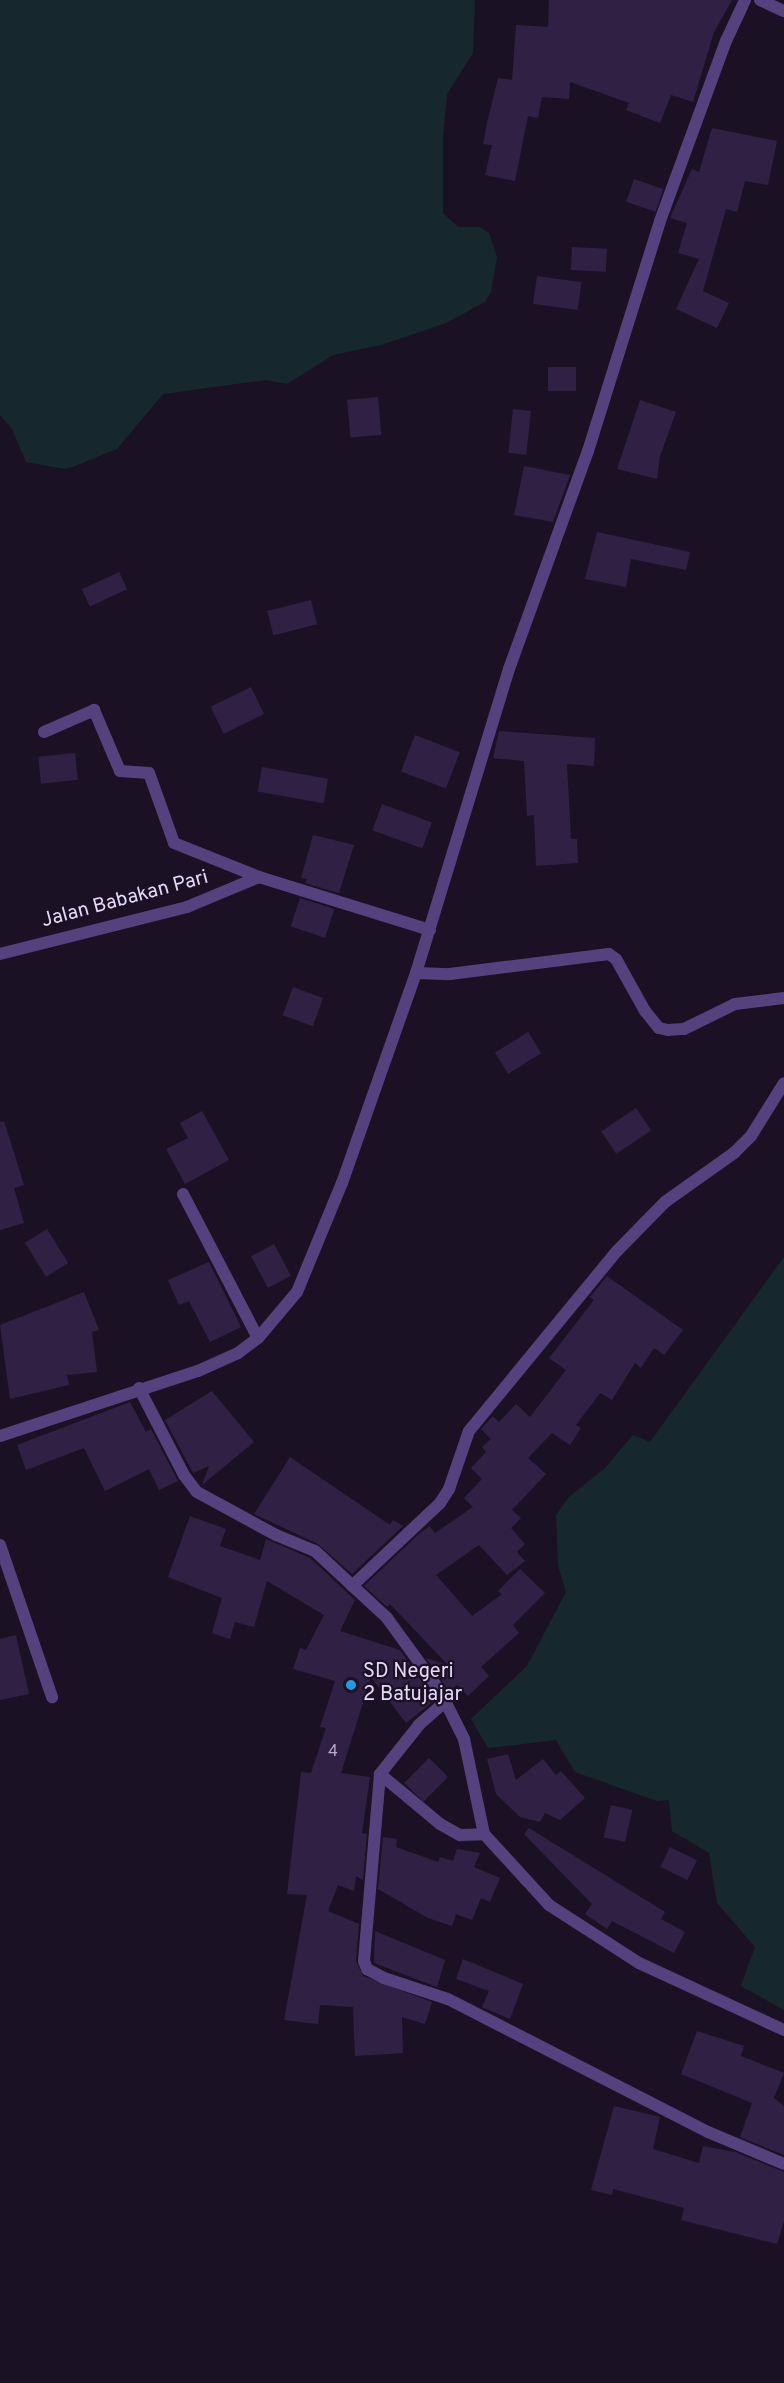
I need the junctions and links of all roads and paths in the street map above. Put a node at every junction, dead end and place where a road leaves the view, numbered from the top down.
1 (745, 0) edge
2 (759, 0) edge
3 (784, 11) edge
4 (44, 732) dead end
5 (259, 877) junction
6 (430, 930) junction
7 (0, 954) edge
8 (416, 972) junction
9 (784, 998) edge
10 (784, 1083) edge
11 (183, 1194) dead end
12 (258, 1338) junction
13 (139, 1388) junction
14 (0, 1436) edge
15 (0, 1545) edge
16 (352, 1586) junction
17 (52, 1697) dead end
18 (445, 1702) junction
19 (380, 1774) junction
20 (483, 1833) junction
21 (784, 2030) edge
22 (784, 2164) edge

1 - 6 street
2 - 3 street
4 - 5 street
5 - 6 street
5 - 7 street, Jalan Babakan Pari
6 - 8 street
8 - 9 street
8 - 12 street
10 - 16 street
11 - 12 street
12 - 13 street
13 - 14 street
13 - 16 street
15 - 17 street
16 - 18 street
18 - 19 street
18 - 20 street
19 - 20 street
19 - 22 street
20 - 21 street

